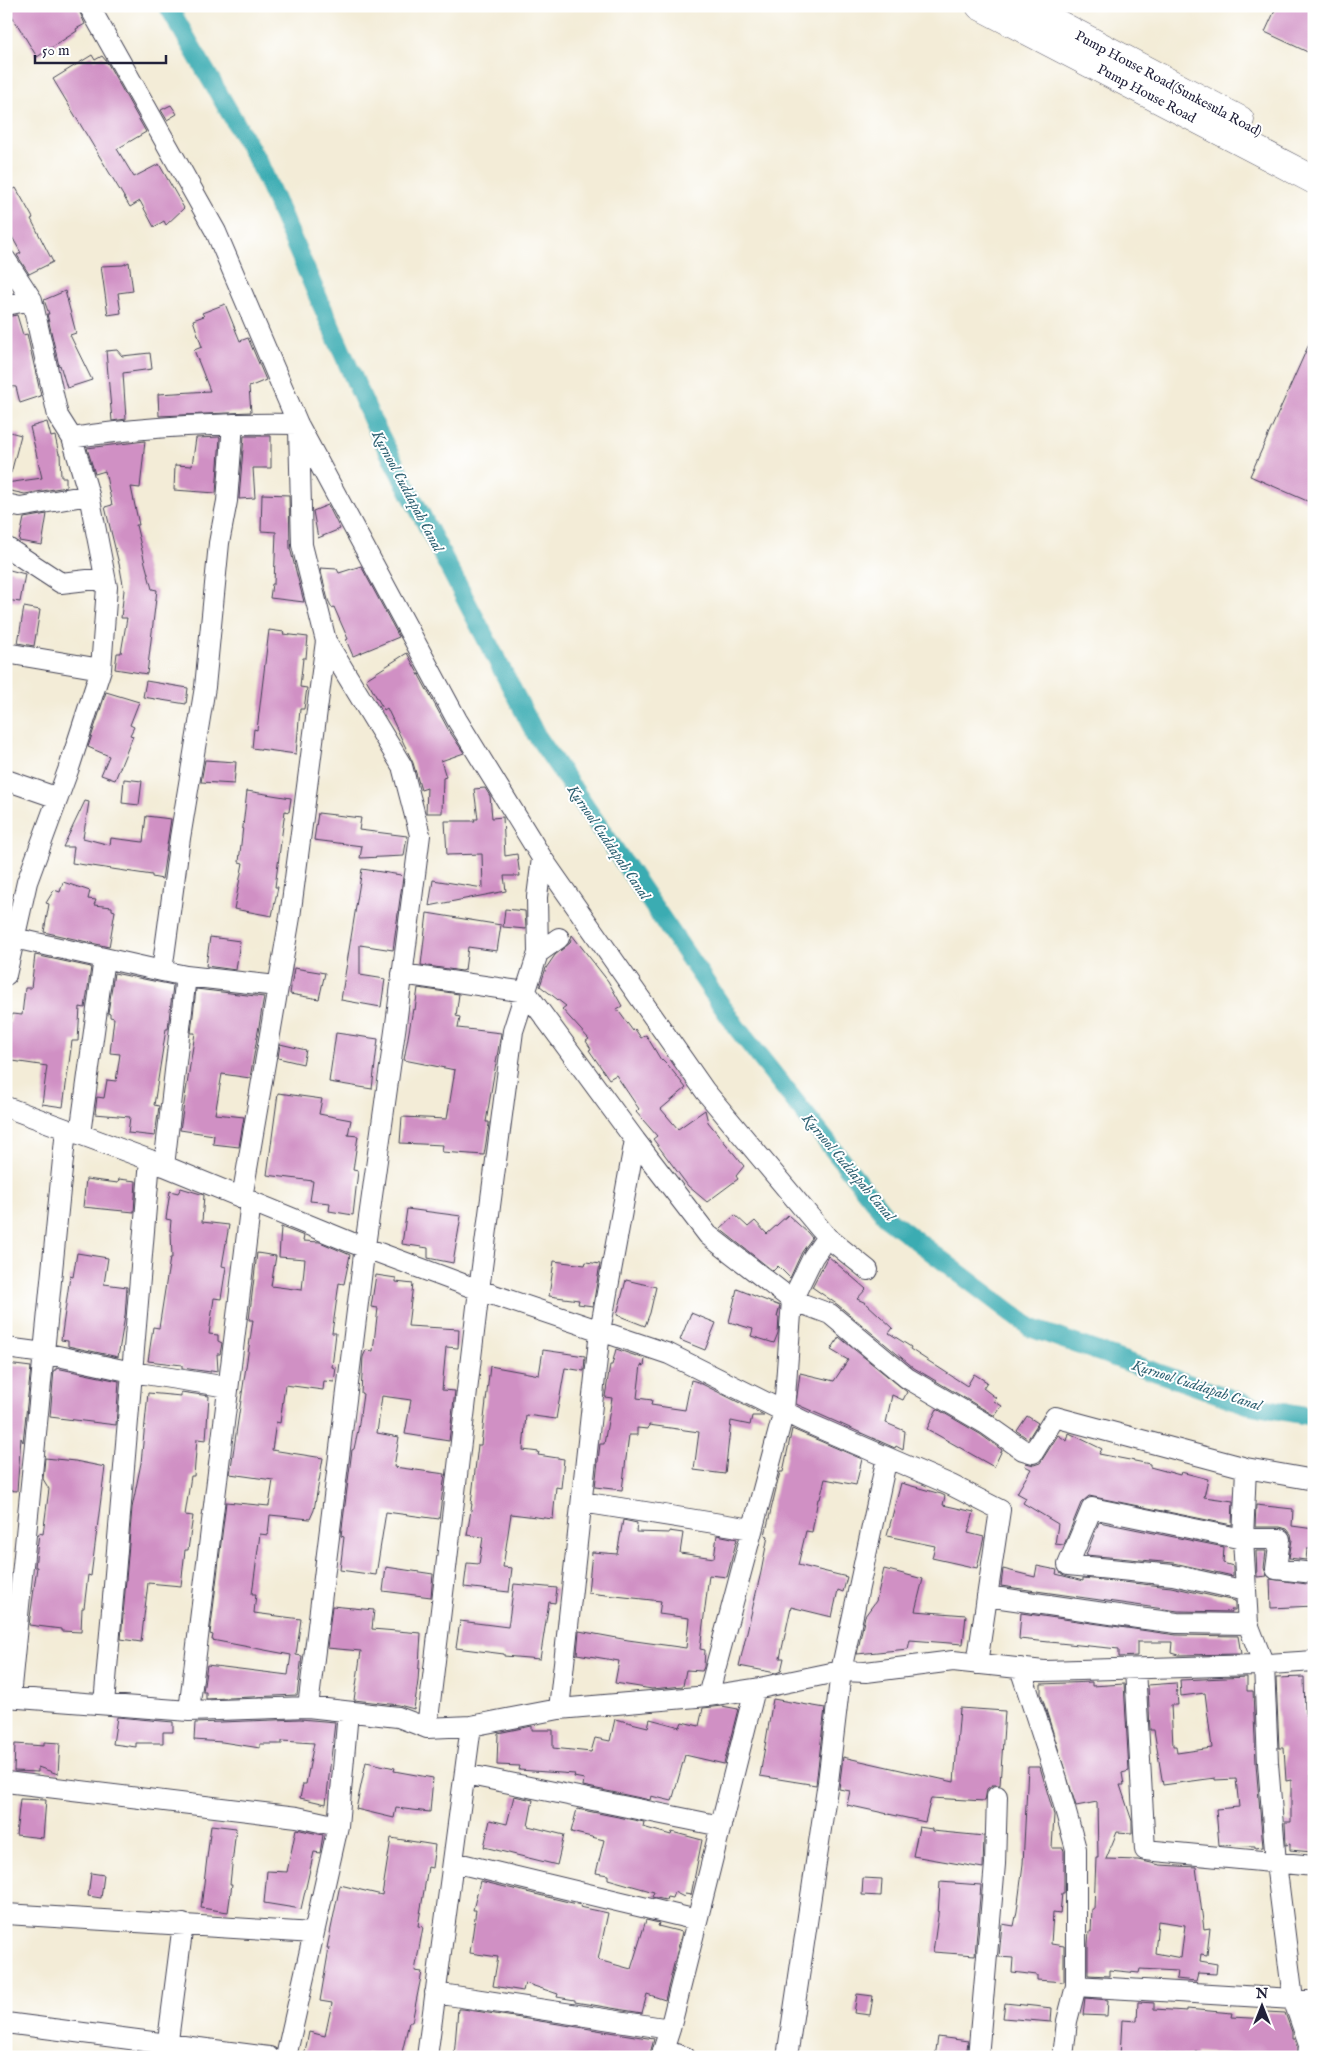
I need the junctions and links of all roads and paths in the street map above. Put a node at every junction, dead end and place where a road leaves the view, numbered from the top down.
1 (89, 6) edge
2 (980, 6) edge
3 (1024, 6) edge
4 (1314, 159) edge
5 (1314, 180) edge
6 (6, 260) edge
7 (32, 300) junction
8 (6, 305) edge
9 (233, 424) junction
10 (298, 424) junction
11 (72, 438) junction
12 (89, 496) junction
13 (6, 504) edge
14 (6, 547) edge
15 (105, 578) junction
16 (326, 641) junction
17 (6, 653) edge
18 (101, 669) junction
19 (6, 780) edge
20 (58, 798) junction
21 (542, 858) junction
22 (14, 905) edge
23 (14, 938) junction
24 (559, 938) dead end
25 (538, 953) junction
26 (104, 958) junction
27 (162, 971) junction
28 (6, 972) edge
29 (402, 974) junction
30 (186, 976) junction
31 (277, 986) junction
32 (526, 992) junction
33 (6, 1107) edge
34 (73, 1132) junction
35 (634, 1140) junction
36 (157, 1163) junction
37 (246, 1199) junction
38 (827, 1237) junction
39 (365, 1246) junction
40 (868, 1270) dead end
41 (479, 1290) junction
42 (792, 1300) junction
43 (600, 1332) junction
44 (6, 1348) edge
45 (44, 1353) junction
46 (132, 1372) junction
47 (228, 1387) junction
48 (784, 1411) junction
49 (887, 1457) junction
50 (1246, 1468) junction
51 (1314, 1480) edge
52 (582, 1502) junction
53 (752, 1528) junction
54 (1243, 1539) junction
55 (1314, 1573) edge
56 (1246, 1591) junction
57 (987, 1596) junction
58 (1248, 1624) junction
59 (1314, 1661) edge
60 (977, 1664) junction
61 (1264, 1665) junction
62 (1020, 1668) junction
63 (1135, 1668) junction
64 (841, 1670) junction
65 (755, 1689) junction
66 (708, 1696) junction
67 (8, 1697) edge
68 (104, 1704) junction
69 (308, 1707) junction
70 (559, 1709) junction
71 (189, 1711) junction
72 (348, 1712) junction
73 (471, 1726) junction
74 (427, 1728) junction
75 (465, 1774) junction
76 (6, 1782) edge
77 (997, 1796) dead end
78 (338, 1826) junction
79 (721, 1826) junction
80 (453, 1862) junction
81 (1276, 1863) junction
82 (1314, 1866) edge
83 (6, 1914) edge
84 (697, 1920) junction
85 (183, 1924) junction
86 (314, 1932) junction
87 (1076, 1986) junction
88 (435, 1993) junction
89 (1293, 1999) junction
90 (1314, 2002) edge
91 (6, 2023) edge
92 (670, 2029) junction
93 (167, 2050) edge
94 (662, 2053) edge
95 (270, 2057) edge
96 (286, 2057) edge
97 (427, 2057) edge
98 (686, 2057) edge
99 (787, 2057) edge
100 (978, 2057) edge
101 (1063, 2057) edge
102 (1308, 2057) edge

1 - 10 street
2 - 5 main road, Pump House Road
3 - 4 main road, Pump House Road(Sunkesula Road)
6 - 7 street
7 - 8 street
7 - 11 street
9 - 10 street
9 - 11 street
9 - 27 street
10 - 16 street
10 - 21 street
11 - 12 street
12 - 13 street
12 - 15 street
14 - 15 street
15 - 18 street
16 - 29 street
16 - 31 street
17 - 18 street
18 - 20 street
19 - 20 street
20 - 22 street
21 - 25 street
21 - 38 street
22 - 23 street
23 - 26 street
23 - 28 street
24 - 25 street
25 - 32 street
26 - 27 street
26 - 34 street
27 - 30 street
29 - 32 street
29 - 39 street
30 - 31 street
30 - 36 street
31 - 37 street
32 - 35 street
32 - 41 street
33 - 34 street
34 - 36 street
34 - 45 street
35 - 42 street
35 - 43 street
36 - 37 street
36 - 46 street
37 - 39 street
37 - 47 street
38 - 40 street
38 - 42 street
39 - 41 street
39 - 69 street
41 - 43 street
41 - 74 street
42 - 48 street
42 - 50 street
43 - 48 street
43 - 52 street
44 - 45 street
45 - 46 street
45 - 67 street
46 - 47 street
46 - 68 street
47 - 71 street
48 - 49 street
48 - 53 street
49 - 57 street
49 - 64 street
50 - 51 street
50 - 54 street
52 - 53 street
52 - 70 street
53 - 66 street
54 - 55 street
54 - 56 street
54 - 56 street
56 - 58 street
57 - 58 street
57 - 60 street
58 - 61 street
59 - 61 street
60 - 62 street
60 - 64 street
61 - 63 street
61 - 81 street
62 - 63 street
62 - 87 street
63 - 81 street
64 - 65 street
64 - 99 street
65 - 66 street
65 - 79 street
66 - 70 street
67 - 68 street
68 - 71 street
69 - 71 street
69 - 72 street
70 - 73 street
72 - 74 street
72 - 78 street
73 - 74 street
73 - 75 street
75 - 79 street
75 - 80 street
76 - 78 street
77 - 100 street
78 - 86 street
79 - 84 street
80 - 84 street
80 - 88 street
81 - 82 street
81 - 89 street
83 - 85 street
84 - 92 street
85 - 86 street
85 - 93 street
86 - 96 street
87 - 89 street
87 - 101 street
88 - 92 street
88 - 97 street
89 - 90 street
89 - 102 street
91 - 93 street
92 - 94 street
93 - 95 street
94 - 98 street

